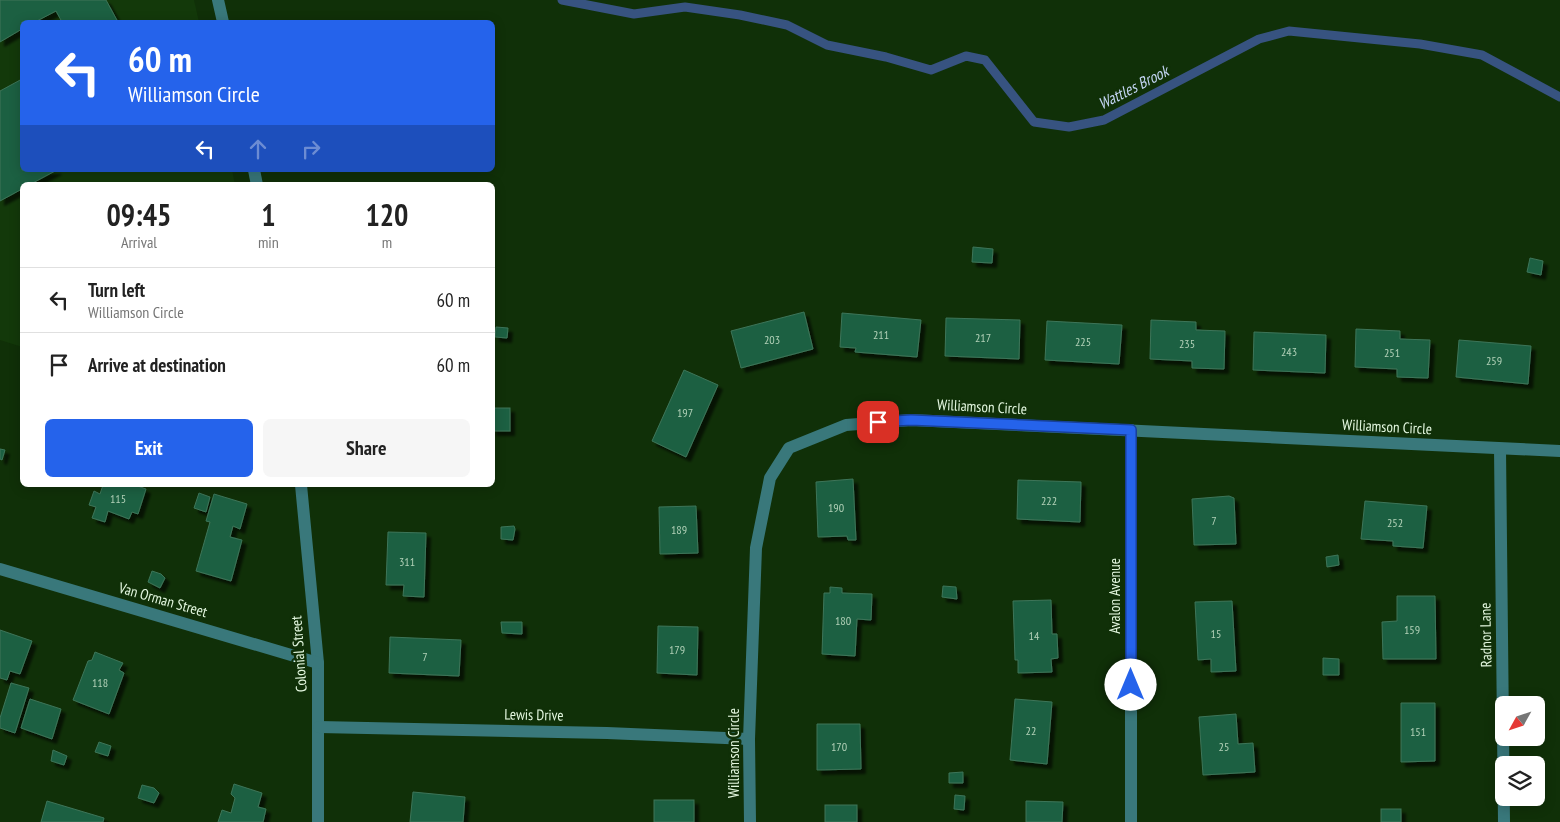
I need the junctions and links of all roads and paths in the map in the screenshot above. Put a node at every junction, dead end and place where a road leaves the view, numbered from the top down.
1 (218, 0) edge
2 (223, 20) edge
3 (1131, 430) junction
4 (1500, 449) junction
5 (1560, 451) edge
6 (301, 487) edge
7 (0, 569) edge
8 (318, 662) junction
9 (319, 727) junction
10 (749, 739) junction
11 (318, 822) edge
12 (750, 822) edge
13 (1131, 822) edge
14 (1504, 822) edge

1 - 2 street
3 - 4 street, Williamson Circle
3 - 10 street, Williamson Circle
3 - 13 street, Avalon Avenue
4 - 5 street, Williamson Circle
4 - 14 street, Radnor Lane
6 - 8 street, Colonial Street
7 - 8 street, Van Orman Street
8 - 9 street, Colonial Street
9 - 10 street, Lewis Drive
9 - 11 street, Colonial Street
10 - 12 street, Williamson Circle

